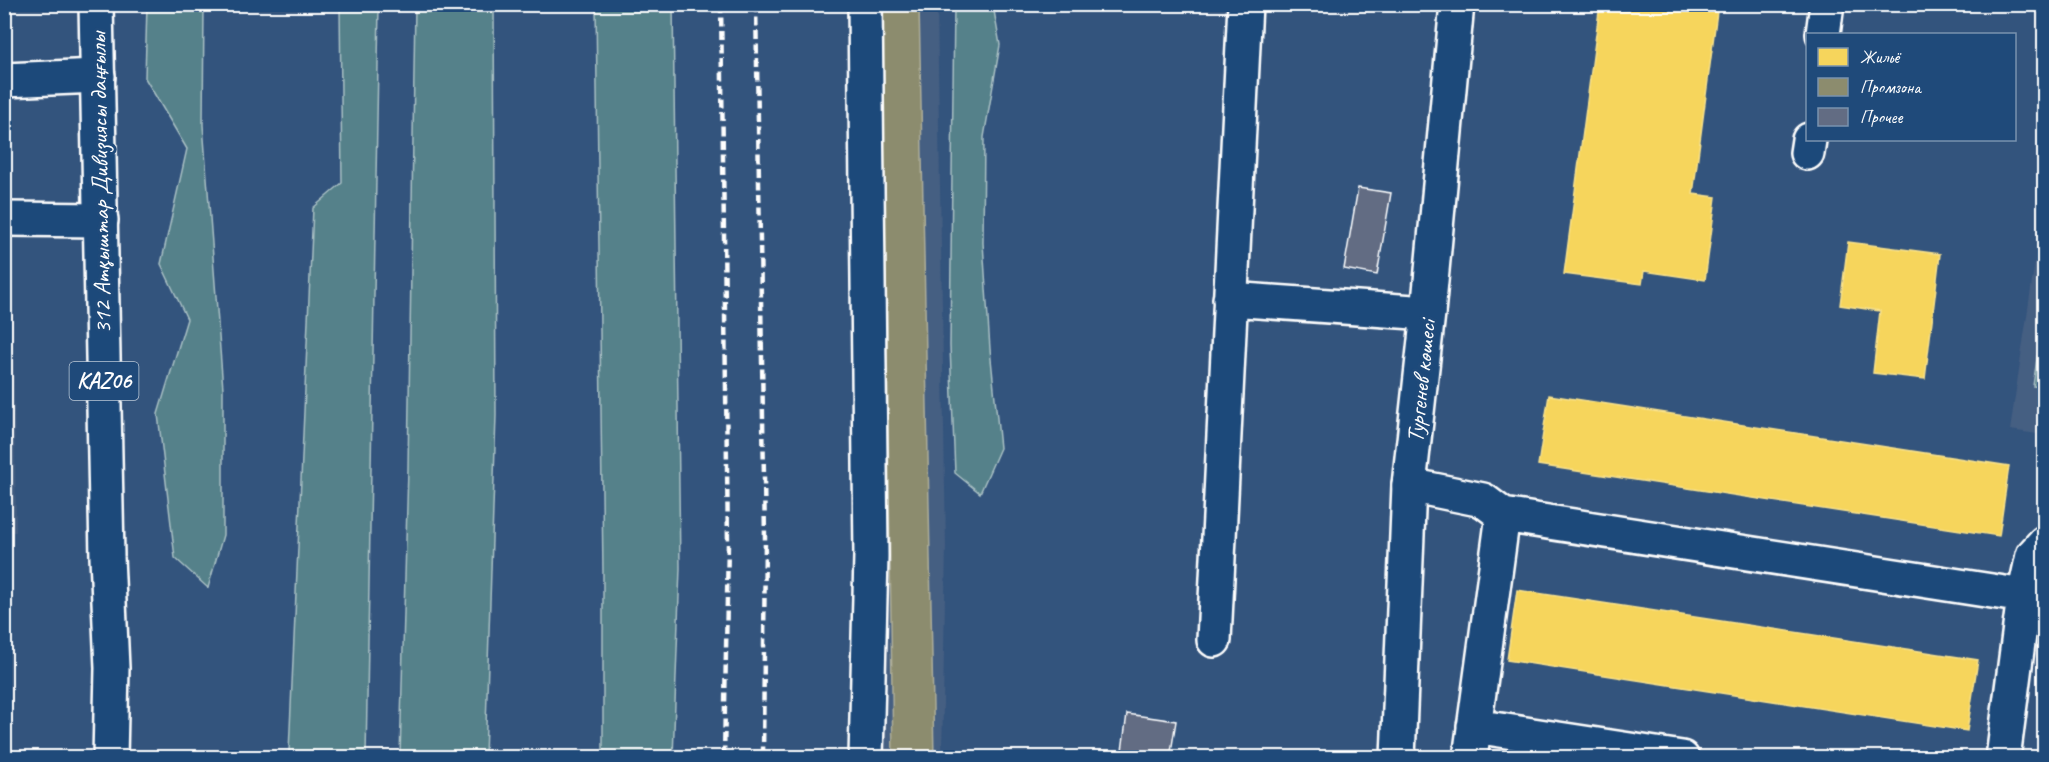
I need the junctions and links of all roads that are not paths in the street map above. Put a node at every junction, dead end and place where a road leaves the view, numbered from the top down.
1 (96, 4) edge
2 (865, 4) edge
3 (1245, 4) edge
4 (1456, 4) edge
5 (1827, 4) edge
6 (1823, 33) edge
7 (98, 76) junction
8 (4, 80) edge
9 (4, 219) edge
10 (100, 219) junction
11 (1230, 299) junction
12 (1428, 313) junction
13 (1409, 485) junction
14 (1503, 515) junction
15 (2044, 543) edge
16 (2024, 596) junction
17 (1214, 640) dead end
18 (1472, 742) edge
19 (110, 758) edge
20 (866, 758) edge
21 (1398, 758) edge
22 (1682, 758) edge
23 (2003, 758) edge

1 - 7 main road, 312 Атқыштар Дивизиясы даңғылы / KАZ06
2 - 20 main road
3 - 11 main road
4 - 12 main road, Тургенев көшесі
5 - 6 main road
7 - 8 main road
7 - 10 main road, 312 Атқыштар Дивизиясы даңғылы / KАZ06
9 - 10 main road
10 - 19 main road, 312 Атқыштар Дивизиясы даңғылы / KАZ06
11 - 12 main road
11 - 17 main road
12 - 13 main road, Тургенев көшесі
13 - 14 main road
13 - 21 main road, Тургенев көшесі
14 - 16 main road
14 - 18 main road
15 - 16 main road
16 - 23 main road
18 - 22 main road

